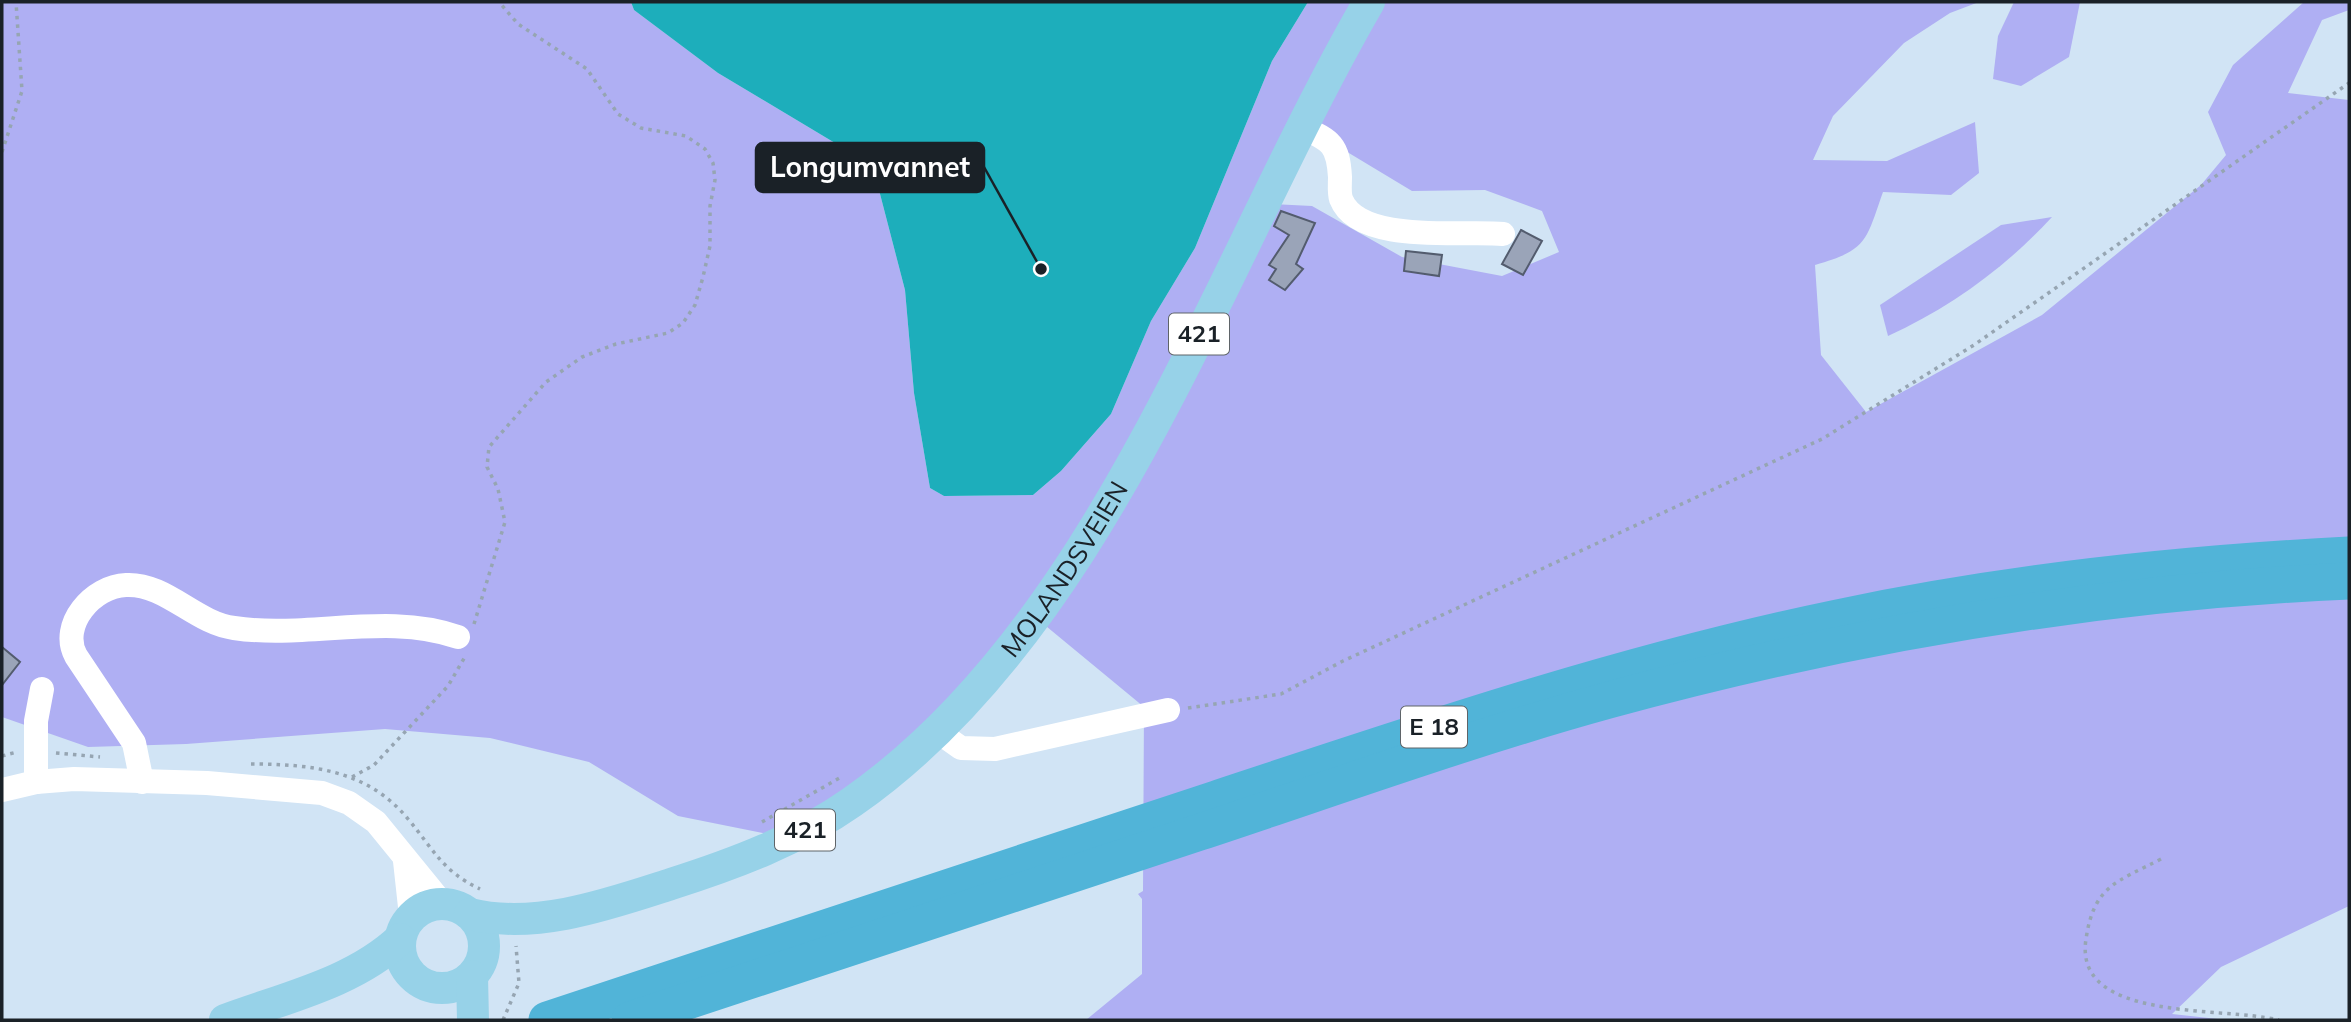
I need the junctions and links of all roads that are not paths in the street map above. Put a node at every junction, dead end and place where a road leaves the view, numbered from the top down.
1 (1369, 2) edge
2 (1302, 127) junction
3 (1503, 234) dead end
4 (2349, 555) edge
5 (2349, 581) edge
6 (466, 638) road end
7 (42, 689) dead end
8 (1168, 710) road end
9 (937, 731) junction
10 (36, 782) junction
11 (142, 782) junction
12 (2, 790) edge
13 (405, 861) junction
14 (456, 909) junction
15 (548, 918) junction
16 (405, 928) junction
17 (477, 966) junction
18 (424, 982) junction
19 (225, 1020) edge
20 (257, 1020) edge
21 (461, 1020) edge
22 (472, 1020) edge
23 (547, 1020) edge
24 (630, 1020) edge

1 - 2 main road, MOLANDSVEIEN / 421
2 - 3 street
2 - 9 main road, MOLANDSVEIEN / 421
4 - 23 highway, E 18
5 - 24 highway, E 18
6 - 11 street
7 - 10 street
8 - 9 street
9 - 15 main road, MOLANDSVEIEN / 421
10 - 11 street
10 - 12 street
11 - 13 street
13 - 14 street
13 - 16 street
14 - 15 main road, MOLANDSVEIEN / 421
14 - 16 main road, 421
14 - 17 main road
15 - 17 main road, MOLANDSVEIEN / 421
16 - 18 main road
16 - 19 main road, 421
17 - 18 main road, 421
17 - 22 main road
18 - 20 main road, 421
18 - 21 main road

